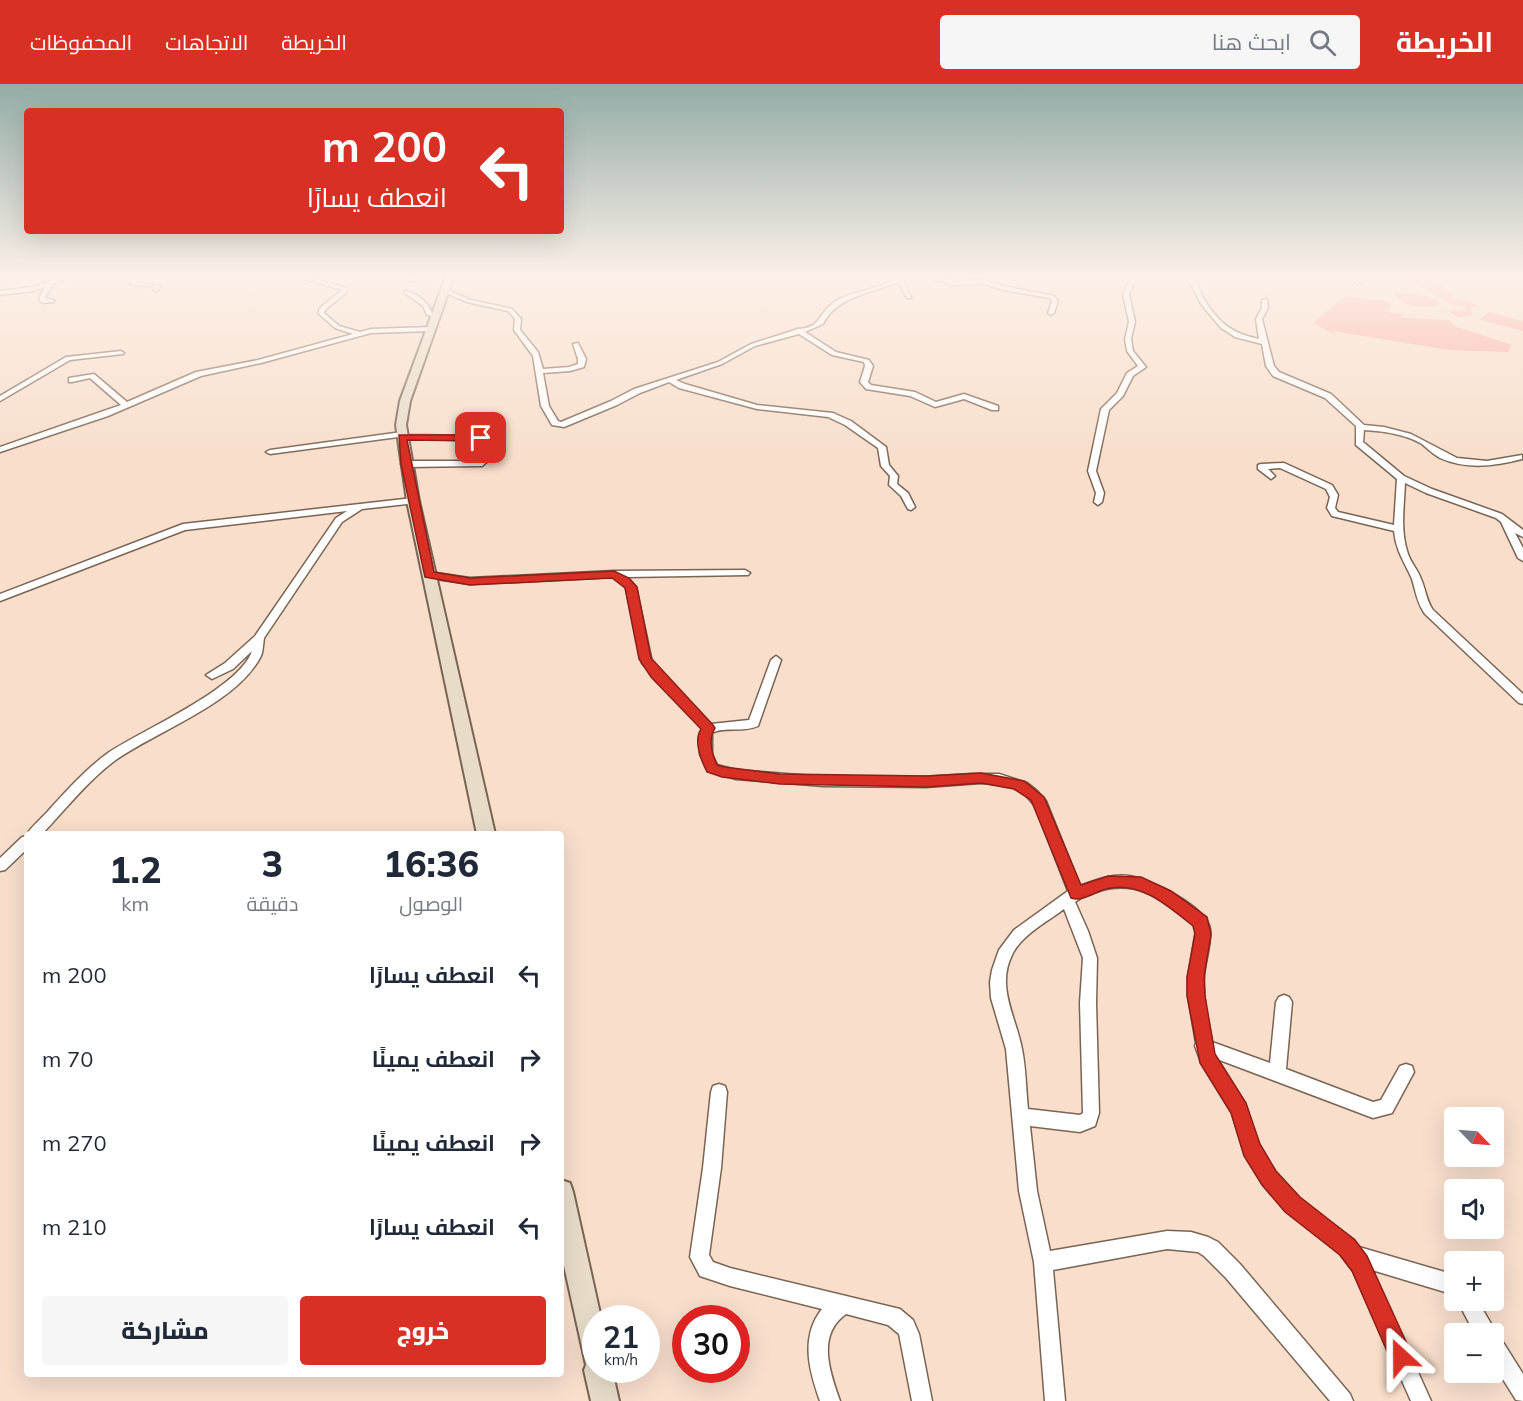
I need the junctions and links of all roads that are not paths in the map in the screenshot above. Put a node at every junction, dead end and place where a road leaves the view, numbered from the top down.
1 (348, 337) edge
2 (428, 337) edge
3 (524, 337) edge
4 (776, 337) edge
5 (809, 337) edge
6 (1128, 337) edge
7 (1242, 337) edge
8 (1262, 337) edge
9 (1263, 342) junction
10 (576, 344) dead end
11 (121, 353) dead end
12 (539, 371) junction
13 (72, 380) dead end
14 (672, 381) junction
15 (0, 399) edge
16 (126, 405) junction
17 (995, 408) dead end
18 (1360, 427) junction
19 (402, 436) junction
20 (0, 450) edge
21 (270, 452) dead end
22 (1519, 457) dead end
23 (405, 464) junction
24 (1271, 476) dead end
25 (1401, 478) junction
26 (413, 501) junction
27 (1098, 502) dead end
28 (361, 506) junction
29 (911, 507) dead end
30 (1504, 520) junction
31 (1399, 529) junction
32 (1523, 534) edge
33 (1523, 558) edge
34 (745, 573) dead end
35 (614, 574) junction
36 (429, 575) junction
37 (0, 598) edge
38 (259, 638) junction
39 (776, 660) dead end
40 (212, 675) dead end
41 (1523, 700) edge
42 (708, 728) junction
43 (37, 831) edge
44 (485, 831) edge
45 (24, 843) edge
46 (0, 866) edge
47 (1071, 896) junction
48 (1284, 1002) dead end
49 (1203, 1046) junction
50 (1406, 1072) dead end
51 (1277, 1074) junction
52 (719, 1092) dead end
53 (1021, 1117) junction
54 (564, 1206) edge
55 (1354, 1255) junction
56 (1043, 1262) junction
57 (1444, 1282) edge
58 (585, 1305) edge
59 (843, 1305) junction
60 (1504, 1362) edge
61 (601, 1383) edge
62 (1523, 1393) edge
63 (605, 1401) edge
64 (830, 1401) edge
65 (922, 1401) edge
66 (1055, 1401) edge
67 (1343, 1401) edge
68 (1421, 1401) edge

1 - 16 street
2 - 19 main road
3 - 12 street
4 - 14 street
5 - 17 street
6 - 27 street
7 - 9 street
8 - 9 street
9 - 18 street
10 - 12 street
11 - 15 street
12 - 14 street
13 - 16 street
14 - 29 street
16 - 20 street
18 - 22 street
18 - 25 street
19 - 21 street
19 - 23 main road
19 - 23 street
23 - 26 main road
24 - 31 street
25 - 30 street
25 - 31 street
26 - 28 street
26 - 36 main road
28 - 37 street
28 - 38 street
30 - 32 street
30 - 33 street
31 - 41 street
34 - 35 street
35 - 36 street
35 - 42 street
36 - 44 main road
38 - 40 street
38 - 43 street
39 - 42 street
42 - 47 street
45 - 46 street
47 - 49 street
47 - 53 street
47 - 53 street
48 - 51 street
49 - 51 street
49 - 55 street
50 - 51 street
52 - 59 street
53 - 56 street
54 - 58 main road
55 - 57 street
55 - 68 street
56 - 66 street
56 - 67 street
59 - 64 street
59 - 65 street
60 - 62 street
61 - 63 main road

